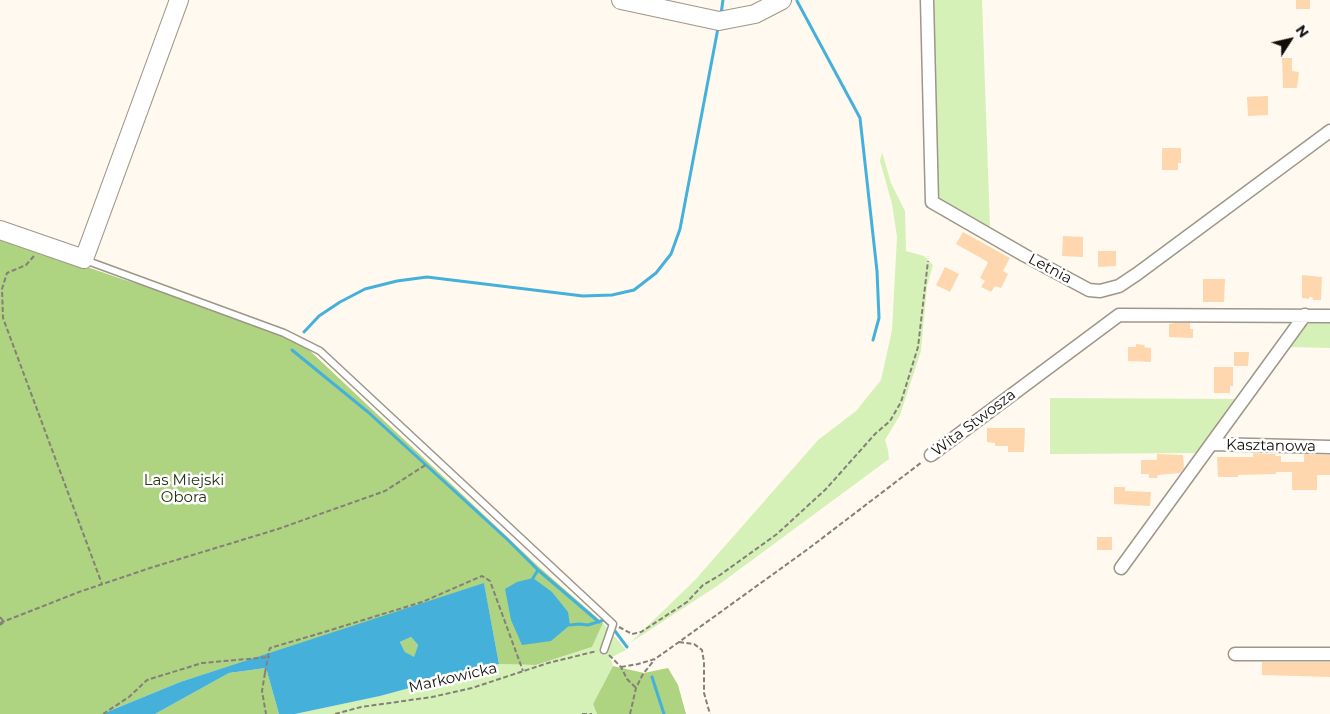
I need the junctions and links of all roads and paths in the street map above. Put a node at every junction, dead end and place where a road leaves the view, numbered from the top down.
1 (178, 0) edge
2 (621, 0) edge
3 (782, 0) edge
4 (927, 0) edge
5 (1330, 131) edge
6 (0, 230) edge
7 (37, 254) dead end
8 (84, 259) junction
9 (928, 261) dead end
10 (1305, 315) junction
11 (1330, 316) edge
12 (1212, 444) junction
13 (1330, 447) edge
14 (932, 455) joint
15 (430, 462) dead end
16 (1121, 568) dead end
17 (102, 584) junction
18 (0, 617) edge
19 (4, 622) junction
20 (0, 624) edge
21 (613, 624) junction
22 (679, 642) junction
23 (604, 650) junction
24 (1235, 654) dead end
25 (1330, 654) edge
26 (270, 657) dead end
27 (654, 659) junction
28 (621, 667) junction
29 (523, 671) junction
30 (636, 688) junction
31 (103, 714) edge
32 (266, 714) edge
33 (335, 714) edge
34 (582, 714) edge
35 (592, 714) edge
36 (630, 714) edge
37 (710, 714) edge

1 - 8 street
2 - 3 street
4 - 5 street, Letnia
6 - 8 street
7 - 17 path
8 - 21 lane
9 - 21 path
10 - 11 street, Wita Stwosza
10 - 12 street
10 - 14 street, Wita Stwosza
12 - 13 street, Kasztanowa
12 - 16 street
14 - 22 path, Wita Stwosza
15 - 17 path
17 - 19 path
18 - 19 path
19 - 20 path
21 - 23 lane
22 - 27 path, Wita Stwosza
22 - 37 path
23 - 28 path
23 - 29 path, Markowicka
24 - 25 street
26 - 31 path
27 - 28 path
27 - 30 path
28 - 30 path
29 - 32 path, bridge
29 - 33 path, Markowicka
30 - 36 path
34 - 35 path

